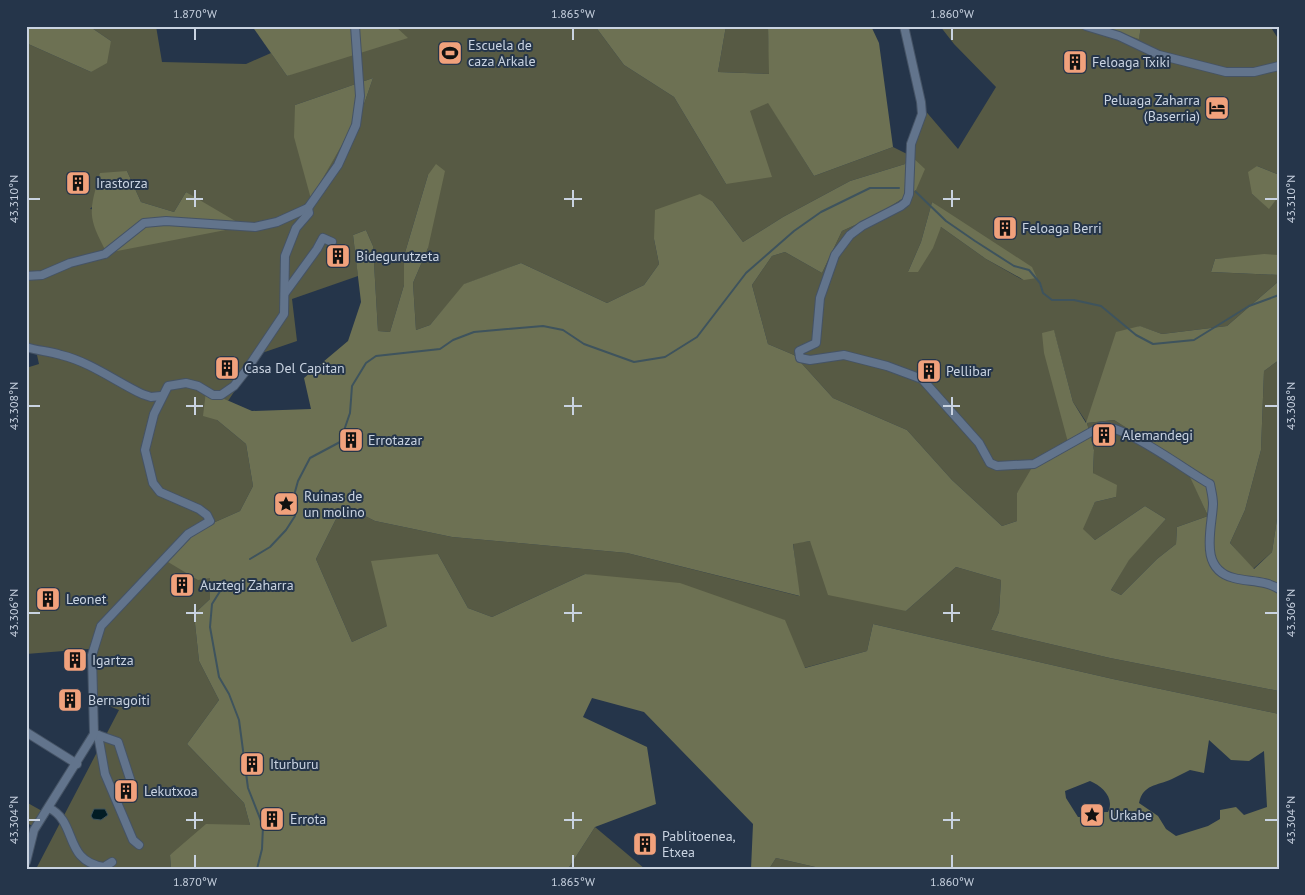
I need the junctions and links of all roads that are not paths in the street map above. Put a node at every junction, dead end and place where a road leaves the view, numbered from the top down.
1 (355, 26) edge
2 (904, 26) edge
3 (1086, 26) edge
4 (1279, 66) edge
5 (308, 208) junction
6 (332, 242) dead end
7 (26, 276) edge
8 (285, 293) junction
9 (26, 347) edge
10 (161, 396) junction
11 (1279, 589) edge
12 (26, 732) edge
13 (96, 734) junction
14 (77, 764) junction
15 (132, 788) dead end
16 (49, 808) junction
17 (30, 828) edge
18 (138, 845) dead end
19 (26, 862) edge
20 (112, 862) dead end

1 - 5 street
2 - 11 street
3 - 4 street
5 - 7 street
5 - 8 street
6 - 8 street
8 - 10 street
9 - 10 street
10 - 13 street
12 - 14 street
13 - 14 street
13 - 15 street
13 - 18 street
14 - 16 street
16 - 17 street
16 - 20 street
17 - 19 street

